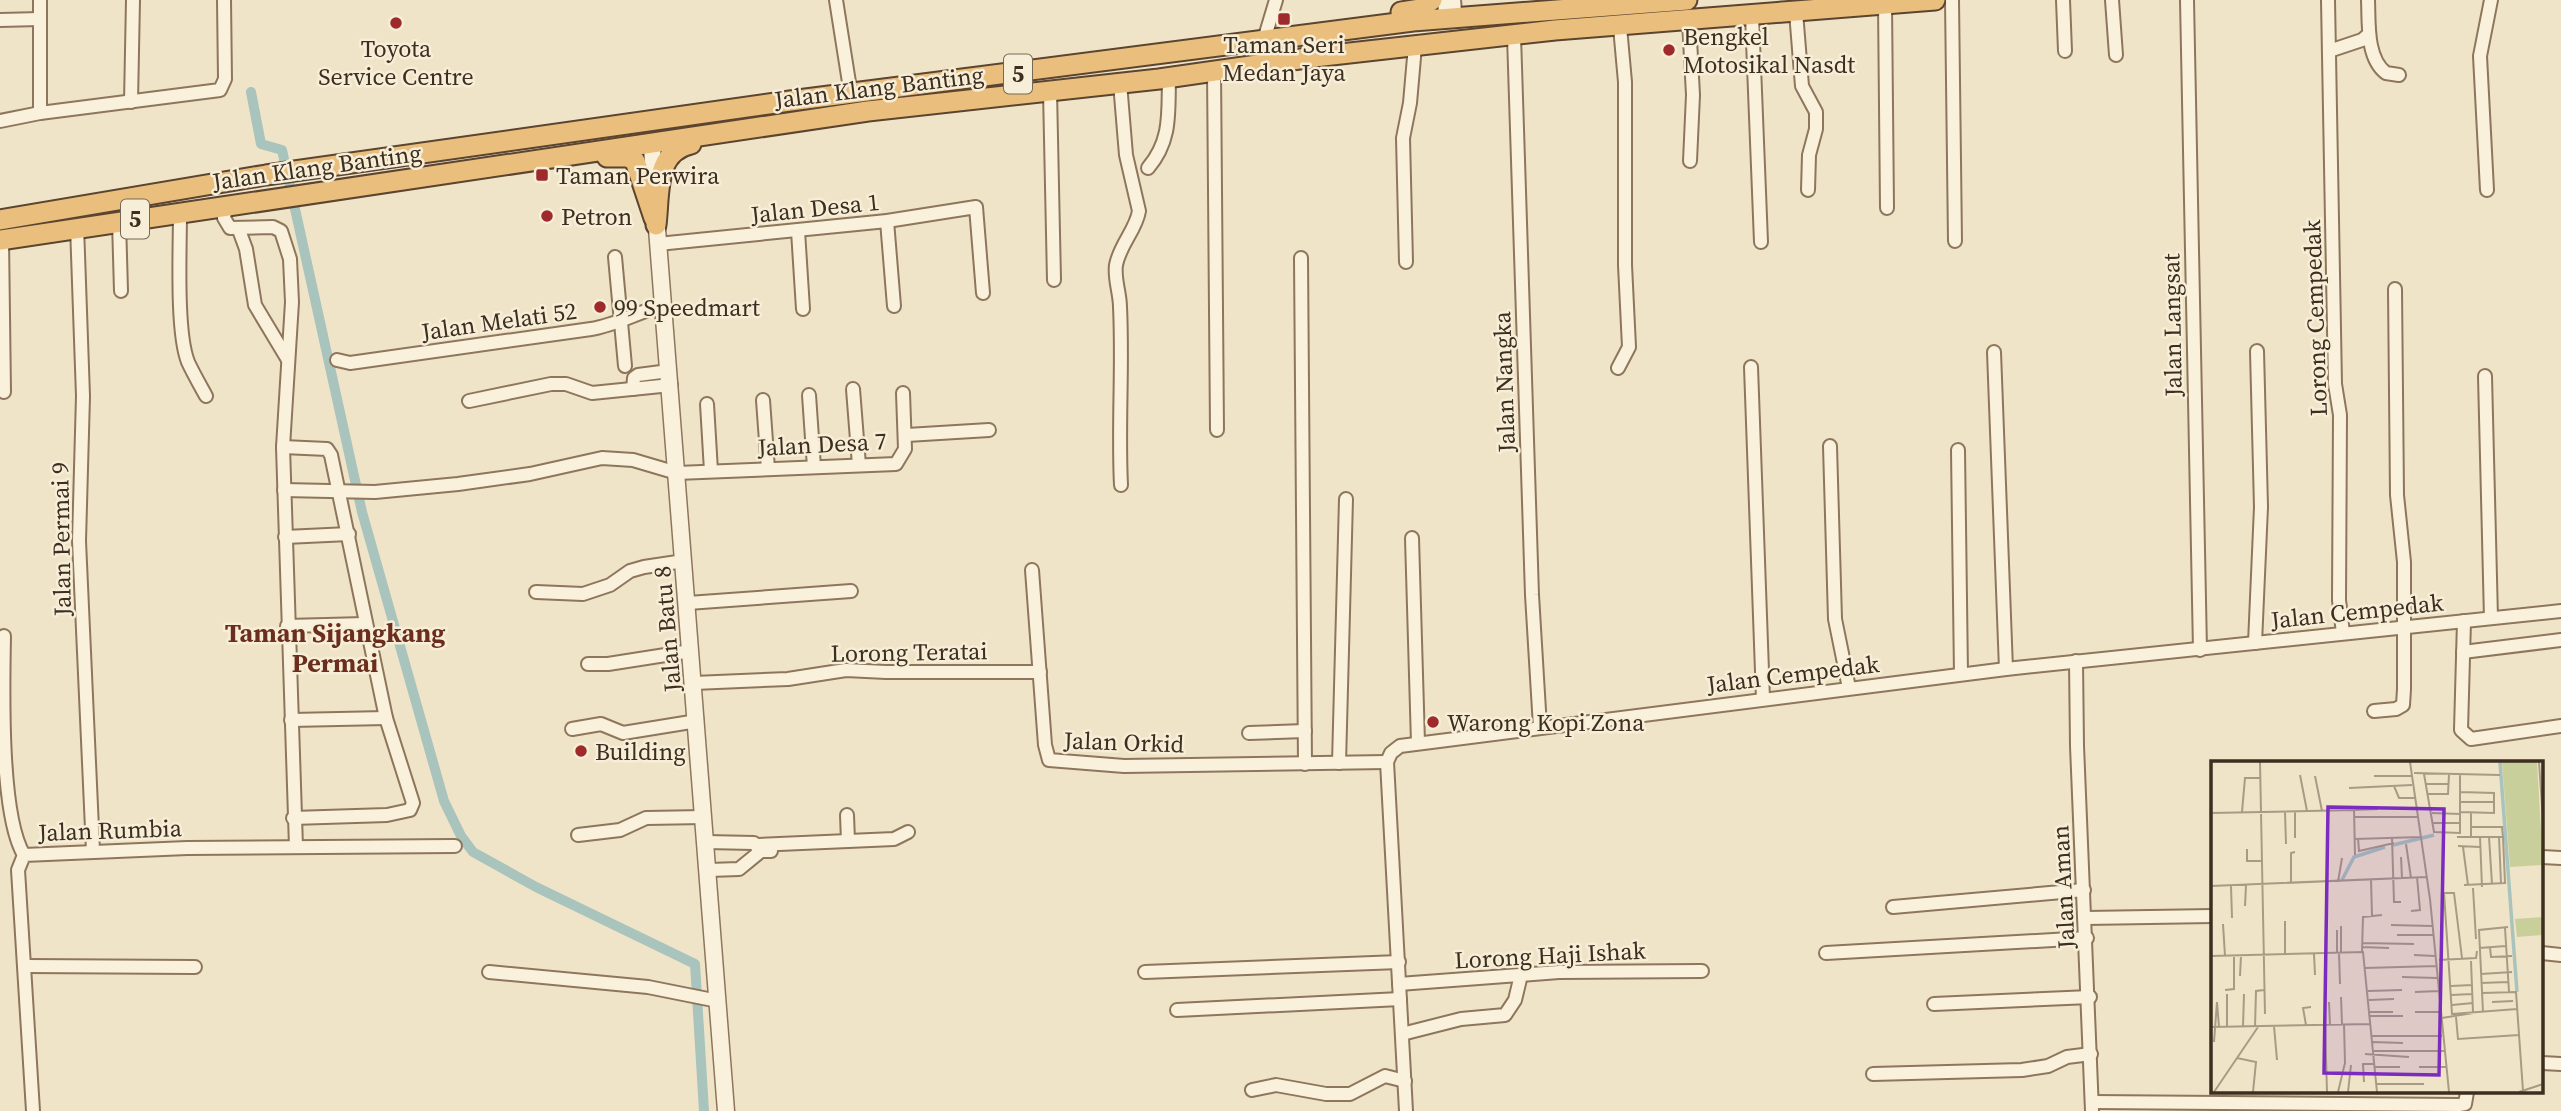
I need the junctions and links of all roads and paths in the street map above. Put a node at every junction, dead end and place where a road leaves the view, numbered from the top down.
1 (40, 0) edge
2 (133, 0) edge
3 (224, 0) edge
4 (836, 0) edge
5 (1276, 0) edge
6 (1432, 0) edge
7 (1467, 0) edge
8 (1687, 0) edge
9 (1935, 0) edge
10 (1952, 0) edge
11 (2063, 0) edge
12 (2112, 0) edge
13 (2187, 0) edge
14 (2328, 0) edge
15 (2368, 0) edge
16 (2491, 0) edge
17 (1885, 4) junction
18 (1449, 6) edge
19 (1583, 6) junction
20 (1796, 12) junction
21 (1752, 16) junction
22 (40, 19) junction
23 (0, 20) edge
24 (1689, 21) junction
25 (1620, 27) junction
26 (1555, 30) junction
27 (2369, 34) junction
28 (1291, 36) junction
29 (1514, 36) junction
30 (1264, 40) junction
31 (1415, 46) junction
32 (2065, 51) dead end
33 (2329, 51) junction
34 (2116, 55) dead end
35 (1314, 57) junction
36 (1214, 70) junction
37 (2399, 75) dead end
38 (1169, 77) junction
39 (1120, 83) junction
40 (1050, 91) junction
41 (851, 95) junction
42 (790, 101) junction
43 (131, 102) junction
44 (40, 113) junction
45 (0, 121) edge
46 (802, 121) junction
47 (587, 128) junction
48 (652, 143) junction
49 (1690, 161) dead end
50 (513, 163) junction
51 (1148, 168) dead end
52 (1808, 190) dead end
53 (2487, 190) dead end
54 (226, 205) junction
55 (1887, 208) dead end
56 (180, 213) junction
57 (119, 221) junction
58 (887, 221) junction
59 (77, 226) junction
60 (239, 230) junction
61 (797, 231) junction
62 (1, 233) edge
63 (657, 234) junction
64 (1955, 241) dead end
65 (1761, 242) dead end
66 (615, 257) dead end
67 (1301, 258) dead end
68 (1406, 262) dead end
69 (1054, 280) dead end
70 (2395, 289) dead end
71 (121, 291) dead end
72 (983, 293) dead end
73 (664, 305) junction
74 (894, 306) dead end
75 (803, 309) dead end
76 (620, 318) junction
77 (2257, 351) dead end
78 (1994, 352) dead end
79 (288, 359) junction
80 (337, 360) dead end
81 (625, 366) dead end
82 (1751, 367) dead end
83 (1618, 368) dead end
84 (2486, 376) dead end
85 (670, 378) junction
86 (853, 389) dead end
87 (4, 392) dead end
88 (902, 393) dead end
89 (809, 395) dead end
90 (206, 396) dead end
91 (763, 400) dead end
92 (469, 401) dead end
93 (707, 404) dead end
94 (989, 430) dead end
95 (1217, 430) dead end
96 (907, 435) junction
97 (1830, 446) dead end
98 (283, 447) junction
99 (1958, 450) dead end
100 (859, 465) junction
101 (814, 467) junction
102 (768, 469) junction
103 (711, 471) junction
104 (677, 472) junction
105 (1121, 485) dead end
106 (284, 490) junction
107 (343, 491) junction
108 (1346, 499) dead end
109 (349, 534) junction
110 (285, 537) junction
111 (1412, 538) dead end
112 (684, 561) junction
113 (1032, 570) dead end
114 (851, 591) dead end
115 (536, 592) dead end
116 (688, 603) junction
117 (2561, 611) edge
118 (2491, 618) junction
119 (2464, 621) junction
120 (365, 624) junction
121 (287, 626) junction
122 (2402, 628) junction
123 (2343, 633) junction
124 (4, 636) dead end
125 (2561, 640) edge
126 (2255, 643) junction
127 (2200, 650) junction
128 (691, 651) junction
129 (2463, 652) junction
130 (2076, 661) junction
131 (588, 664) dead end
132 (2006, 669) junction
133 (1040, 671) junction
134 (1961, 674) junction
135 (694, 683) junction
136 (1849, 688) junction
137 (1763, 699) junction
138 (2374, 711) dead end
139 (386, 718) junction
140 (291, 720) junction
141 (697, 721) junction
142 (2561, 726) edge
143 (1540, 727) junction
144 (572, 729) dead end
145 (1305, 731) junction
146 (1249, 733) dead end
147 (1418, 743) junction
148 (1387, 762) junction
149 (1339, 763) junction
150 (1305, 764) junction
151 (847, 815) dead end
152 (705, 817) junction
153 (293, 818) junction
154 (908, 832) dead end
155 (578, 835) dead end
156 (848, 841) junction
157 (706, 842) junction
158 (454, 846) dead end
159 (296, 847) junction
160 (759, 848) junction
161 (808, 849) dead end
162 (93, 851) junction
163 (24, 855) junction
164 (709, 870) junction
165 (2075, 890) junction
166 (1893, 906) dead end
167 (2211, 916) edge
168 (2086, 918) junction
169 (2078, 939) junction
170 (1826, 953) dead end
171 (1399, 962) junction
172 (25, 966) junction
173 (195, 967) dead end
174 (1702, 971) dead end
175 (489, 972) dead end
176 (1145, 972) dead end
177 (1521, 975) junction
178 (1399, 984) junction
179 (2085, 997) junction
180 (1400, 999) junction
181 (711, 1000) junction
182 (1934, 1004) dead end
183 (1177, 1010) dead end
184 (1402, 1034) junction
185 (2091, 1054) junction
186 (1873, 1074) dead end
187 (1405, 1081) junction
188 (1252, 1090) dead end
189 (2467, 1094) edge
190 (2092, 1106) edge
191 (33, 1111) edge
192 (726, 1111) edge
193 (1406, 1111) edge

1 - 22 street
2 - 43 street
3 - 43 street
4 - 41 street
5 - 30 street
6 - 28 highway
7 - 19 highway
8 - 19 highway, Jalan Klang Banting / 5
9 - 17 highway, Jalan Klang Banting / 5
10 - 64 street
11 - 32 street
12 - 34 street
13 - 127 street, Jalan Langsat
14 - 33 street, Lorong Cempedak
15 - 27 street
16 - 53 street
17 - 20 highway, Jalan Klang Banting / 5
17 - 55 street
18 - 19 highway, Jalan Klang Banting / 5
18 - 26 highway
18 - 28 highway, Jalan Klang Banting / 5
18 - 35 highway
20 - 21 highway, Jalan Klang Banting / 5
20 - 52 street
21 - 24 highway, Jalan Klang Banting / 5
21 - 65 street
22 - 23 street
22 - 44 street
24 - 25 highway, Jalan Klang Banting / 5
24 - 49 street
25 - 26 highway, Jalan Klang Banting / 5
25 - 83 street
26 - 29 highway, Jalan Klang Banting / 5
27 - 33 street
27 - 37 street
28 - 30 highway, Jalan Klang Banting / 5
29 - 31 highway, Jalan Klang Banting / 5
29 - 143 street, Jalan Nangka
30 - 41 highway, Jalan Klang Banting / 5
31 - 35 highway, Jalan Klang Banting / 5
31 - 68 street
33 - 123 street, Lorong Cempedak
35 - 36 highway, Jalan Klang Banting / 5
36 - 38 highway, Jalan Klang Banting / 5
36 - 95 street
38 - 39 highway, Jalan Klang Banting / 5
38 - 51 street
39 - 40 highway, Jalan Klang Banting / 5
39 - 105 street
40 - 46 highway, Jalan Klang Banting / 5
40 - 69 street
41 - 42 highway, Jalan Klang Banting / 5
42 - 47 highway, Jalan Klang Banting / 5
42 - 48 highway
43 - 44 street
44 - 45 street
46 - 48 highway, Jalan Klang Banting / 5
46 - 63 highway
47 - 48 highway
47 - 62 highway, Jalan Klang Banting / 5
48 - 50 highway, Jalan Klang Banting / 5
48 - 63 street, Jalan Batu 8
50 - 54 highway, Jalan Klang Banting / 5
50 - 63 highway
54 - 56 highway, Jalan Klang Banting / 5
54 - 60 street
56 - 57 highway, Jalan Klang Banting / 5
56 - 90 street
57 - 59 highway, Jalan Klang Banting / 5
57 - 71 street
58 - 61 street, Jalan Desa 1
58 - 72 street, Jalan Desa 1
58 - 74 street
59 - 62 highway, Jalan Klang Banting / 5
59 - 162 street, Jalan Permai 9
60 - 79 street
60 - 79 street
61 - 63 street, Jalan Desa 1
61 - 75 street
62 - 87 street
63 - 73 street, Jalan Batu 8
66 - 76 street
67 - 145 street
70 - 122 street
73 - 76 street, Jalan Melati 52
73 - 85 street, Jalan Batu 8
76 - 80 street, Jalan Melati 52
76 - 81 street
77 - 126 street
78 - 132 street
79 - 98 street
82 - 137 street
84 - 118 street
85 - 92 street
85 - 104 street, Jalan Batu 8
86 - 100 street
88 - 96 street, Jalan Desa 7
89 - 101 street
91 - 102 street
93 - 103 street
94 - 96 street
96 - 100 street, Jalan Desa 7
97 - 136 street
98 - 106 street
98 - 107 street
99 - 134 street
100 - 101 street, Jalan Desa 7
101 - 102 street, Jalan Desa 7
102 - 103 street, Jalan Desa 7
103 - 104 street, Jalan Desa 7
104 - 107 street, Jalan Desa 7
104 - 112 street, Jalan Batu 8
106 - 107 street, Jalan Desa 7
106 - 110 street
107 - 109 street
108 - 149 street
109 - 110 street
109 - 120 street
110 - 121 street
111 - 147 street
112 - 115 street
112 - 116 street, Jalan Batu 8
113 - 133 street, Jalan Orkid
114 - 116 street
116 - 128 street, Jalan Batu 8
117 - 118 street, Jalan Cempedak
118 - 119 street, Jalan Cempedak
119 - 122 street, Jalan Cempedak
119 - 129 street
120 - 121 street
120 - 139 street
121 - 140 street
122 - 123 street, Jalan Cempedak
122 - 138 street
123 - 126 street, Jalan Cempedak
124 - 163 street
125 - 129 street
126 - 127 street, Jalan Cempedak
127 - 130 street, Jalan Cempedak
128 - 131 street
128 - 135 street, Jalan Batu 8
129 - 142 street
130 - 132 street, Jalan Cempedak
130 - 165 street, Jalan Aman
132 - 134 street, Jalan Cempedak
133 - 135 street, Lorong Teratai
133 - 150 street, Jalan Orkid
134 - 136 street, Jalan Cempedak
135 - 141 street, Jalan Batu 8
136 - 137 street, Jalan Cempedak
137 - 143 street, Jalan Cempedak
139 - 140 street
139 - 153 street
140 - 153 street
141 - 144 street
141 - 152 street, Jalan Batu 8
143 - 147 street, Jalan Cempedak
145 - 146 street
145 - 150 street
147 - 148 street, Jalan Cempedak
148 - 149 street, Jalan Orkid
148 - 171 street
149 - 150 street, Jalan Orkid
151 - 156 street
152 - 155 street
152 - 157 street, Jalan Batu 8
153 - 159 street
154 - 156 street
156 - 160 street
157 - 160 street
157 - 164 street, Jalan Batu 8
158 - 159 street, Jalan Rumbia
159 - 162 street, Jalan Rumbia
160 - 161 street
160 - 164 street
162 - 163 street, Jalan Rumbia
163 - 172 street, Jalan Rumbia
164 - 181 street, Jalan Batu 8
165 - 166 street
165 - 168 street, Jalan Aman
167 - 168 street
168 - 169 street, Jalan Aman
169 - 170 street
169 - 179 street, Jalan Aman
171 - 176 street
171 - 178 street
172 - 173 street
172 - 191 street, Jalan Rumbia
174 - 177 street, Lorong Haji Ishak
175 - 181 street
177 - 178 street, Lorong Haji Ishak
177 - 184 street
178 - 180 street
179 - 182 street
179 - 185 street, Jalan Aman
180 - 183 street
180 - 184 street
181 - 192 street, Jalan Batu 8
184 - 187 street
185 - 186 street
185 - 190 street, Jalan Aman
187 - 188 street
187 - 193 street
189 - 190 street

